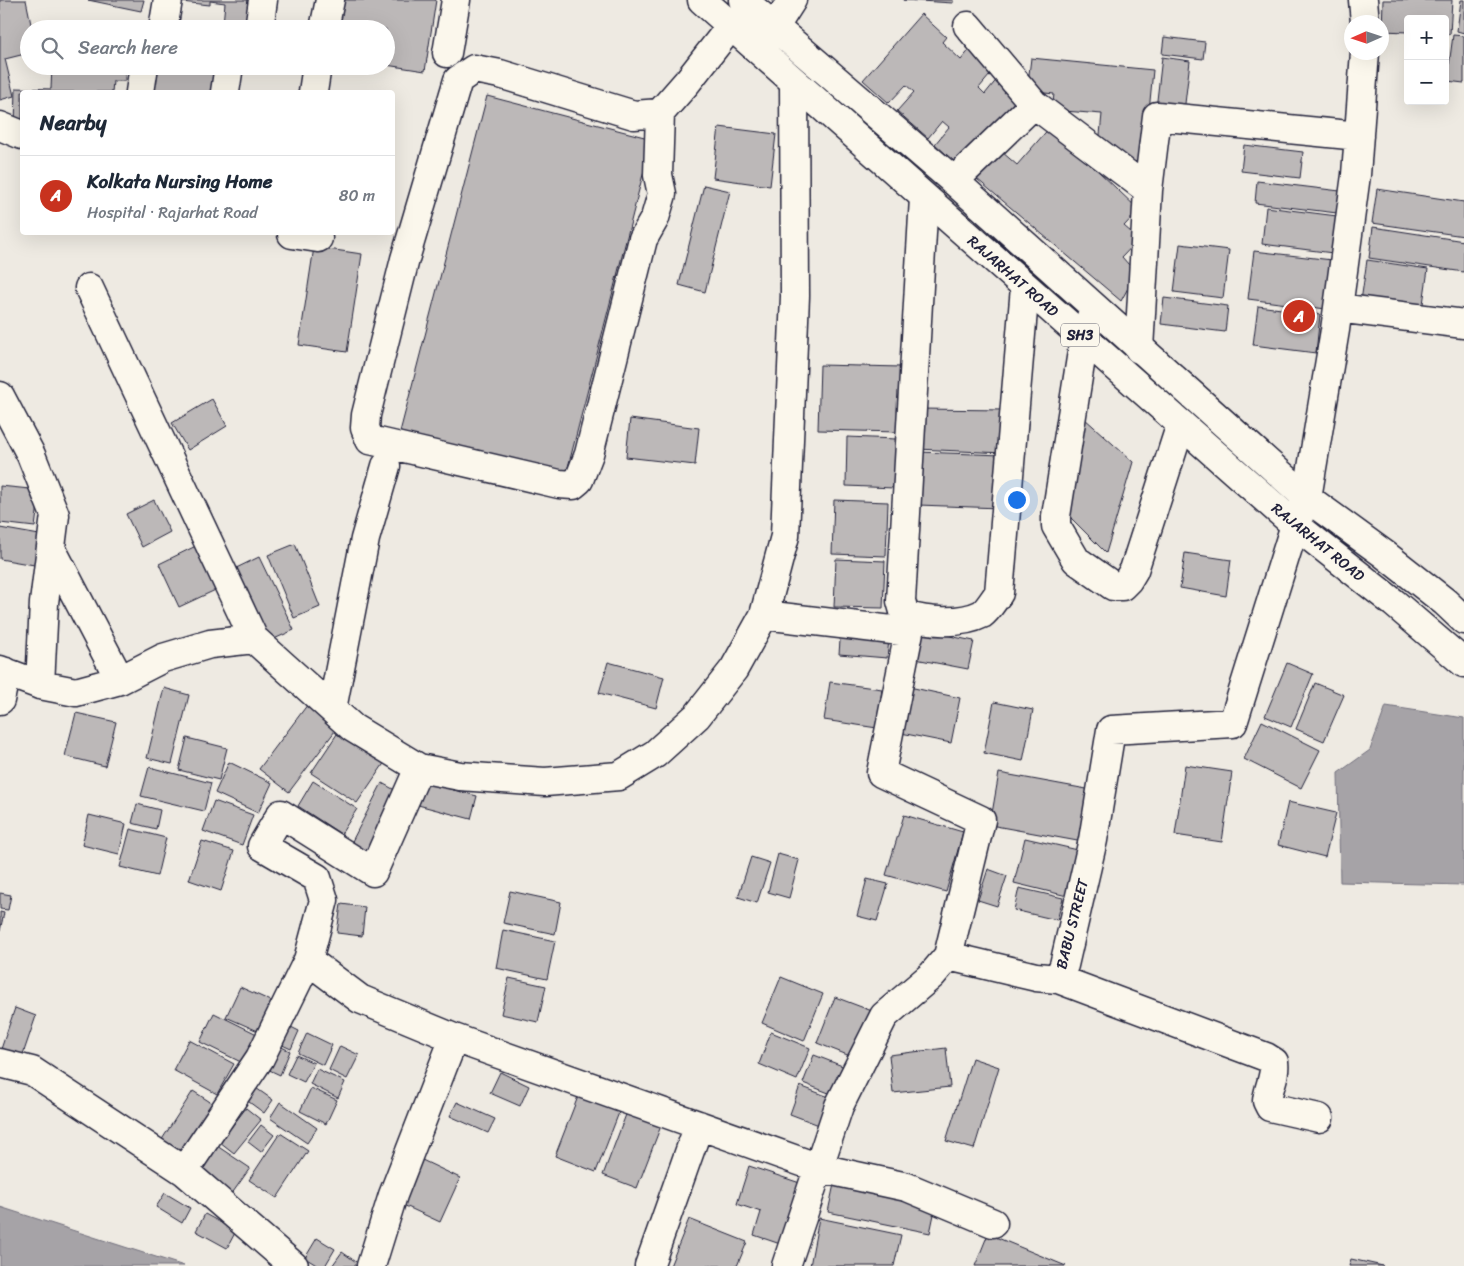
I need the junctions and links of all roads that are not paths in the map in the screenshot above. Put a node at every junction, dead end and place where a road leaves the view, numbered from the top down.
1 (168, 0) edge
2 (263, 0) edge
3 (330, 0) edge
4 (456, 0) edge
5 (702, 0) edge
6 (743, 0) edge
7 (792, 0) edge
8 (1363, 0) edge
9 (1364, 15) edge
10 (165, 20) edge
11 (260, 20) edge
12 (326, 20) edge
13 (731, 26) junction
14 (968, 26) dead end
15 (775, 28) junction
16 (760, 52) junction
17 (447, 53) dead end
18 (1364, 60) edge
19 (143, 75) edge
20 (228, 75) edge
21 (316, 75) edge
22 (794, 82) junction
23 (140, 90) edge
24 (225, 90) edge
25 (314, 90) edge
26 (1034, 104) junction
27 (660, 113) junction
28 (0, 126) edge
29 (20, 134) edge
30 (1359, 136) junction
31 (954, 181) junction
32 (1148, 190) junction
33 (924, 198) junction
34 (1025, 287) junction
35 (89, 288) dead end
36 (1094, 308) junction
37 (1338, 308) junction
38 (1464, 324) edge
39 (1084, 339) junction
40 (1139, 349) junction
41 (0, 396) edge
42 (1181, 424) junction
43 (386, 466) dead end
44 (1307, 498) junction
45 (1295, 526) junction
46 (51, 548) junction
47 (764, 615) junction
48 (1464, 620) edge
49 (254, 639) junction
50 (1464, 663) edge
51 (3, 671) edge
52 (120, 680) junction
53 (40, 685) junction
54 (0, 700) edge
55 (332, 709) junction
56 (419, 768) junction
57 (948, 956) junction
58 (308, 960) junction
59 (1058, 980) junction
60 (454, 1038) junction
61 (0, 1063) edge
62 (1318, 1118) dead end
63 (698, 1125) junction
64 (819, 1168) junction
65 (184, 1171) junction
66 (993, 1222) dead end
67 (294, 1266) edge
68 (371, 1266) edge
69 (649, 1266) edge
70 (786, 1266) edge

1 - 10 street
2 - 11 street
3 - 12 street
4 - 17 street
5 - 13 street, RAJARHAT ROAD / SH3
6 - 15 street, RAJARHAT ROAD / SH3
7 - 15 street
8 - 9 street
13 - 16 street, RAJARHAT ROAD / SH3
13 - 27 street
14 - 26 street
15 - 16 street
15 - 31 street, RAJARHAT ROAD / SH3
16 - 22 street, RAJARHAT ROAD / SH3
18 - 30 street
19 - 23 street
20 - 24 street
21 - 25 street
22 - 33 street, RAJARHAT ROAD / SH3
22 - 47 street
26 - 31 street
26 - 32 street
27 - 27 street
28 - 29 street
30 - 32 street
30 - 37 street
31 - 36 street, RAJARHAT ROAD / SH3
32 - 40 street
33 - 34 street, RAJARHAT ROAD / SH3
33 - 34 street
34 - 39 street, RAJARHAT ROAD / SH3
35 - 49 street
36 - 39 street
36 - 40 street, RAJARHAT ROAD / SH3
37 - 38 street
37 - 44 street
39 - 42 street, RAJARHAT ROAD / SH3
39 - 42 street
40 - 44 street, RAJARHAT ROAD / SH3
41 - 46 street
42 - 45 street, RAJARHAT ROAD / SH3
43 - 55 street
44 - 45 street
44 - 48 street, RAJARHAT ROAD / SH3
45 - 50 street, RAJARHAT ROAD / SH3
45 - 59 street, BABU STREET
46 - 52 street
46 - 53 street
47 - 56 street
47 - 57 street
49 - 52 street
49 - 55 street
51 - 53 street
51 - 54 street
52 - 53 street
55 - 56 street
56 - 58 street
57 - 59 street, BABU STREET
57 - 64 street
58 - 60 street
58 - 65 street
59 - 62 street
60 - 63 street
60 - 68 street
61 - 65 street
63 - 64 street
63 - 69 street
64 - 66 street
64 - 70 street
65 - 67 street

